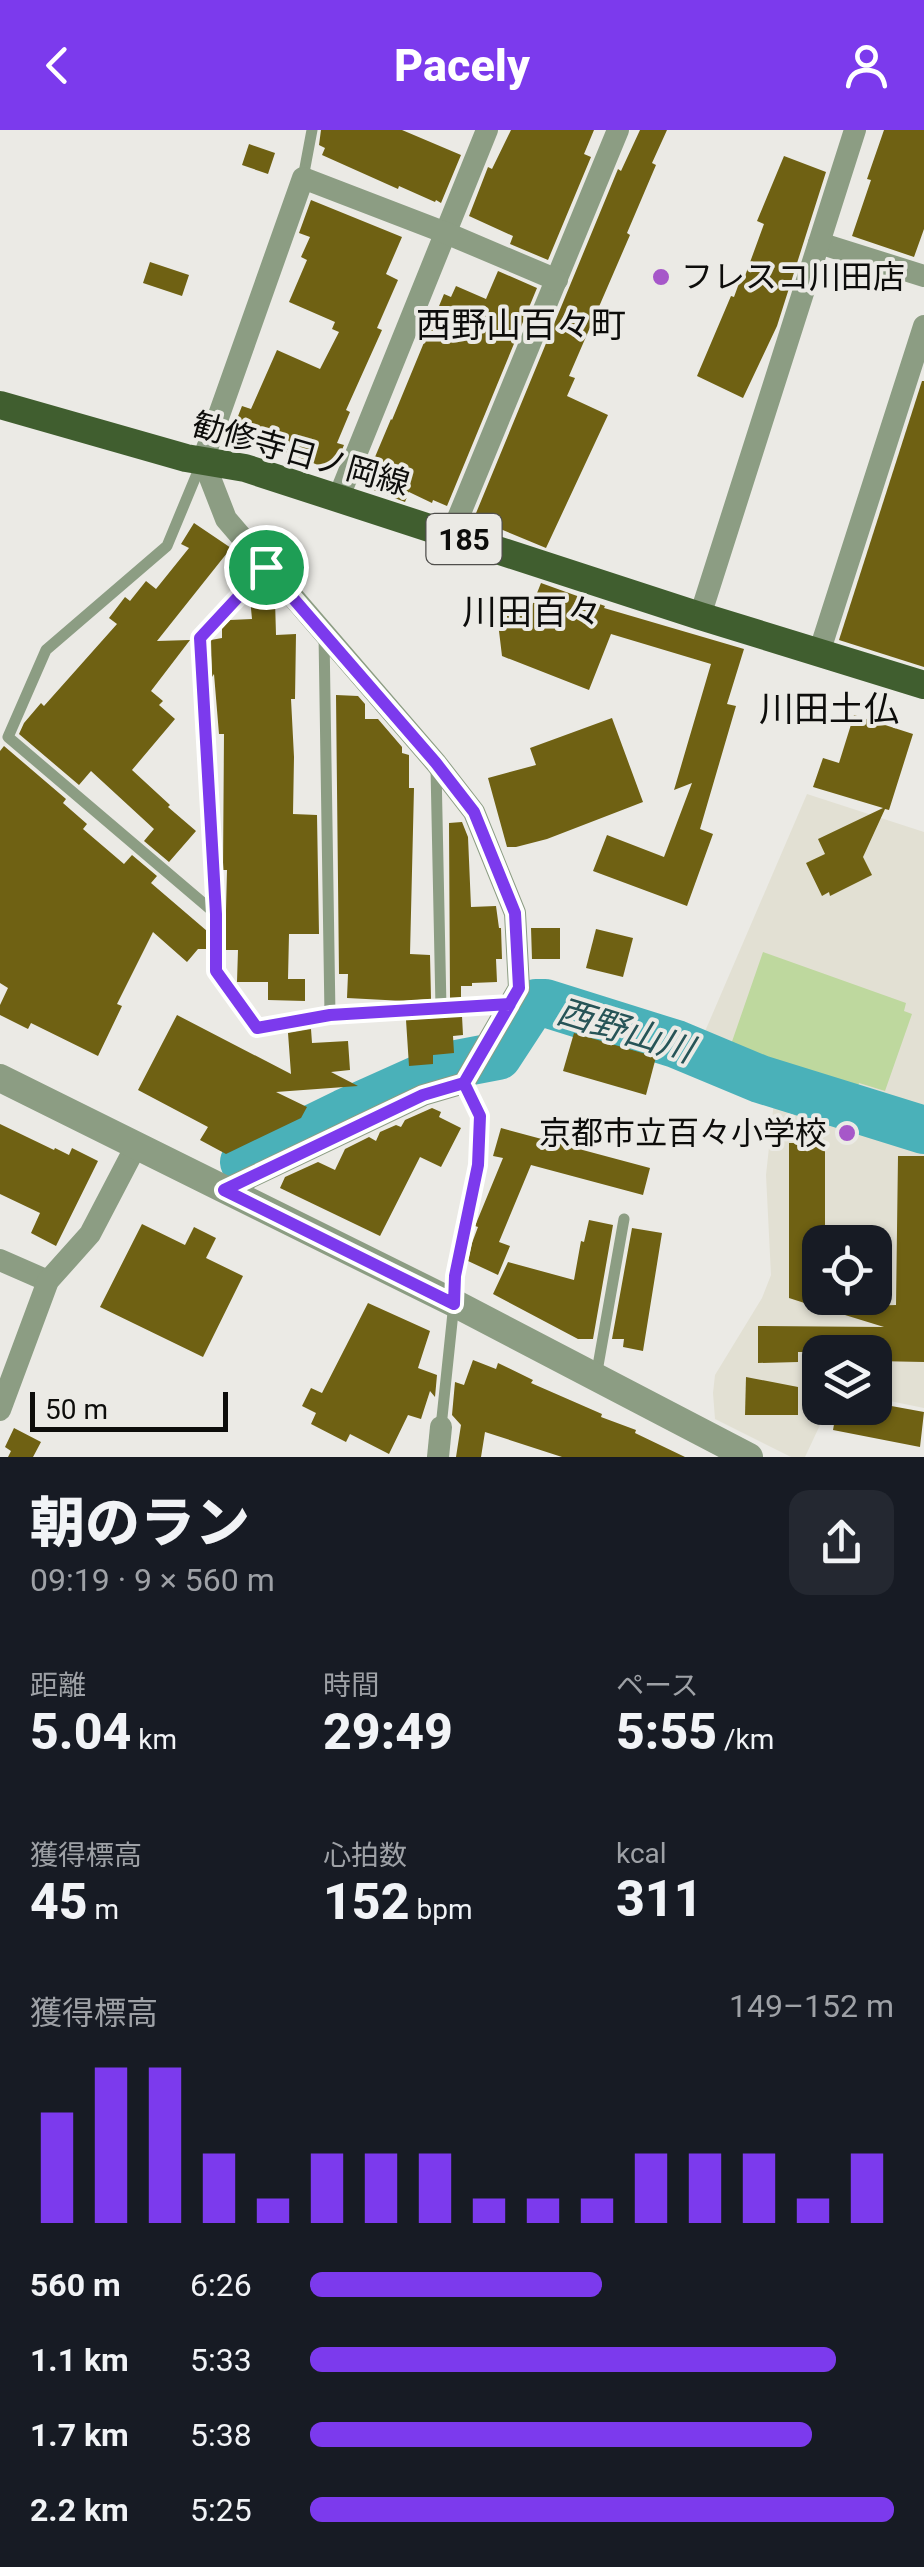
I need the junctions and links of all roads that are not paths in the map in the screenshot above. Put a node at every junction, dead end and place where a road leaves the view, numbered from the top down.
1 (312, 130) edge
2 (618, 130) edge
3 (855, 130) edge
4 (482, 132) edge
5 (302, 178) junction
6 (446, 233) junction
7 (819, 243) junction
8 (924, 276) edge
9 (557, 280) junction
10 (924, 326) edge
11 (0, 405) edge
12 (203, 460) junction
13 (338, 499) junction
14 (451, 535) junction
15 (266, 567) junction
16 (700, 616) junction
17 (324, 634) junction
18 (819, 652) junction
19 (924, 685) edge
20 (436, 763) junction
21 (216, 914) junction
22 (510, 1004) junction
23 (441, 1008) junction
24 (330, 1015) junction
25 (0, 1078) edge
26 (464, 1083) junction
27 (136, 1146) junction
28 (224, 1190) junction
29 (624, 1219) dead end
30 (0, 1260) edge
31 (48, 1281) junction
32 (454, 1304) junction
33 (596, 1377) junction
34 (0, 1410) edge
35 (440, 1427) joint
36 (438, 1457) edge
37 (749, 1457) edge

1 - 5 lane
2 - 9 street
3 - 7 street
4 - 6 street
5 - 6 street
5 - 12 street
6 - 9 street
6 - 13 street
7 - 8 street
7 - 16 street
9 - 14 street
10 - 18 street
11 - 12 main road, 勧修寺日ノ岡線 / 185
12 - 13 main road, 勧修寺日ノ岡線 / 185
12 - 15 street
12 - 21 lane
13 - 14 main road, 勧修寺日ノ岡線 / 185
14 - 16 main road, 勧修寺日ノ岡線 / 185
15 - 17 street
15 - 21 lane
16 - 18 main road, 勧修寺日ノ岡線 / 185
17 - 20 street
17 - 24 lane
18 - 19 main road, 勧修寺日ノ岡線 / 185
20 - 22 street
20 - 23 lane
21 - 24 lane
22 - 23 lane
22 - 26 street
23 - 24 lane
25 - 27 street
26 - 28 street
26 - 32 lane
27 - 28 street
27 - 31 street
28 - 32 street
29 - 33 lane
30 - 31 street
31 - 34 street
32 - 33 street
32 - 35 lane
33 - 37 street
35 - 36 street

